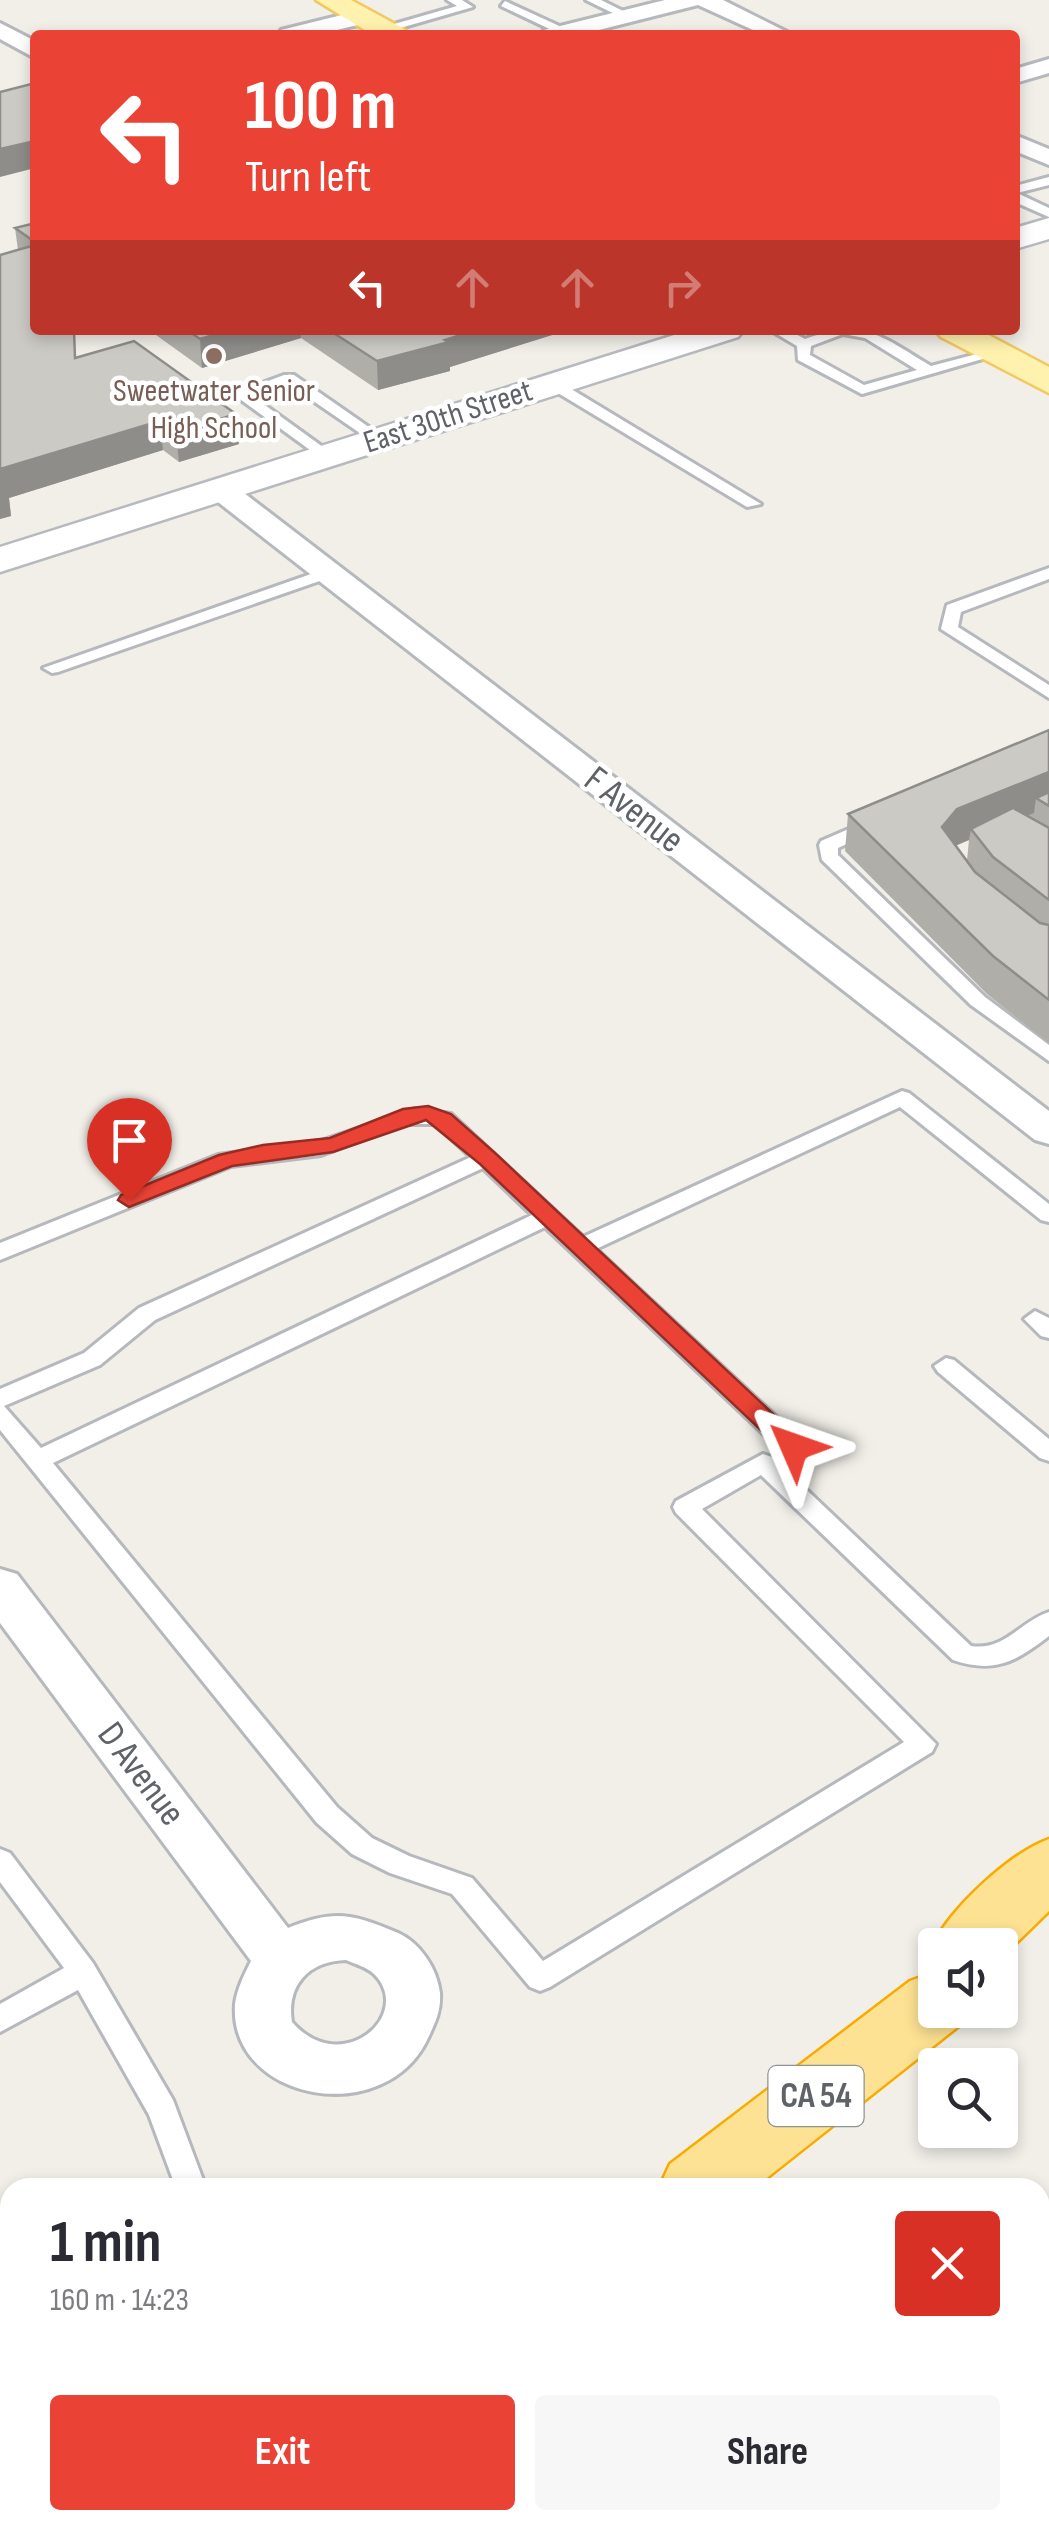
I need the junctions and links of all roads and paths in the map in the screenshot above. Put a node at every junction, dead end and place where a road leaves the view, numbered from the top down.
1 (330, 0) edge
2 (453, 0) edge
3 (592, 0) edge
4 (691, 0) edge
5 (704, 0) edge
6 (505, 4) dead end
7 (627, 16) junction
8 (380, 27) edge
9 (0, 30) edge
10 (346, 30) edge
11 (553, 30) edge
12 (570, 30) edge
13 (771, 30) edge
14 (30, 48) edge
15 (1049, 66) edge
16 (1020, 75) edge
17 (1020, 144) edge
18 (1049, 158) edge
19 (1049, 181) edge
20 (1020, 192) edge
21 (1020, 197) edge
22 (1049, 214) edge
23 (1049, 228) edge
24 (1020, 237) edge
25 (710, 335) edge
26 (787, 335) edge
27 (829, 335) edge
28 (871, 335) edge
29 (962, 335) edge
30 (804, 344) junction
31 (996, 353) junction
32 (930, 372) junction
33 (1049, 382) edge
34 (552, 384) junction
35 (378, 439) junction
36 (326, 456) junction
37 (220, 490) junction
38 (753, 504) dead end
39 (0, 560) edge
40 (328, 573) junction
41 (1049, 573) edge
42 (52, 668) dead end
43 (1049, 693) edge
44 (899, 812) edge
45 (1049, 1055) edge
46 (1049, 1131) edge
47 (487, 1158) junction
48 (548, 1216) junction
49 (1049, 1216) edge
50 (580, 1247) junction
51 (0, 1252) edge
52 (946, 1366) dead end
53 (0, 1399) edge
54 (0, 1414) edge
55 (794, 1447) dead end
56 (1049, 1452) edge
57 (37, 1460) junction
58 (0, 1587) edge
59 (1049, 1622) edge
60 (1049, 1868) edge
61 (3, 1872) edge
62 (1049, 1913) edge
63 (986, 1928) edge
64 (1018, 1938) edge
65 (282, 1961) dead end
66 (82, 1972) junction
67 (918, 1992) edge
68 (918, 2015) edge
69 (0, 2019) edge
70 (778, 2126) junction
71 (187, 2178) edge
72 (709, 2178) edge

1 - 8 main road
2 - 8 lane
3 - 7 lane
4 - 7 street
5 - 13 street
6 - 11 lane
7 - 12 street
8 - 10 street
9 - 14 street
15 - 16 street
17 - 18 street
19 - 20 lane
21 - 22 lane
23 - 24 main road
25 - 34 main road, East 30th Street
26 - 30 lane
27 - 30 lane
28 - 32 lane
29 - 31 main road
30 - 32 lane
31 - 32 lane
31 - 33 main road
34 - 35 main road, East 30th Street
34 - 38 lane
35 - 36 main road, East 30th Street
35 - 36 lane
36 - 37 main road, East 30th Street
37 - 39 main road, East 30th Street
37 - 40 street, F Avenue
40 - 42 lane
40 - 46 street, F Avenue
41 - 43 lane
44 - 45 lane
47 - 48 lane
47 - 51 lane
47 - 53 lane
48 - 50 lane
48 - 57 lane
49 - 50 lane
50 - 55 lane
52 - 56 lane
54 - 57 lane
57 - 59 lane
58 - 65 street, D Avenue
60 - 63 highway
61 - 66 lane
62 - 64 highway
66 - 69 lane
66 - 71 lane
67 - 70 highway
68 - 70 highway, CA 54
70 - 72 highway, CA 54

